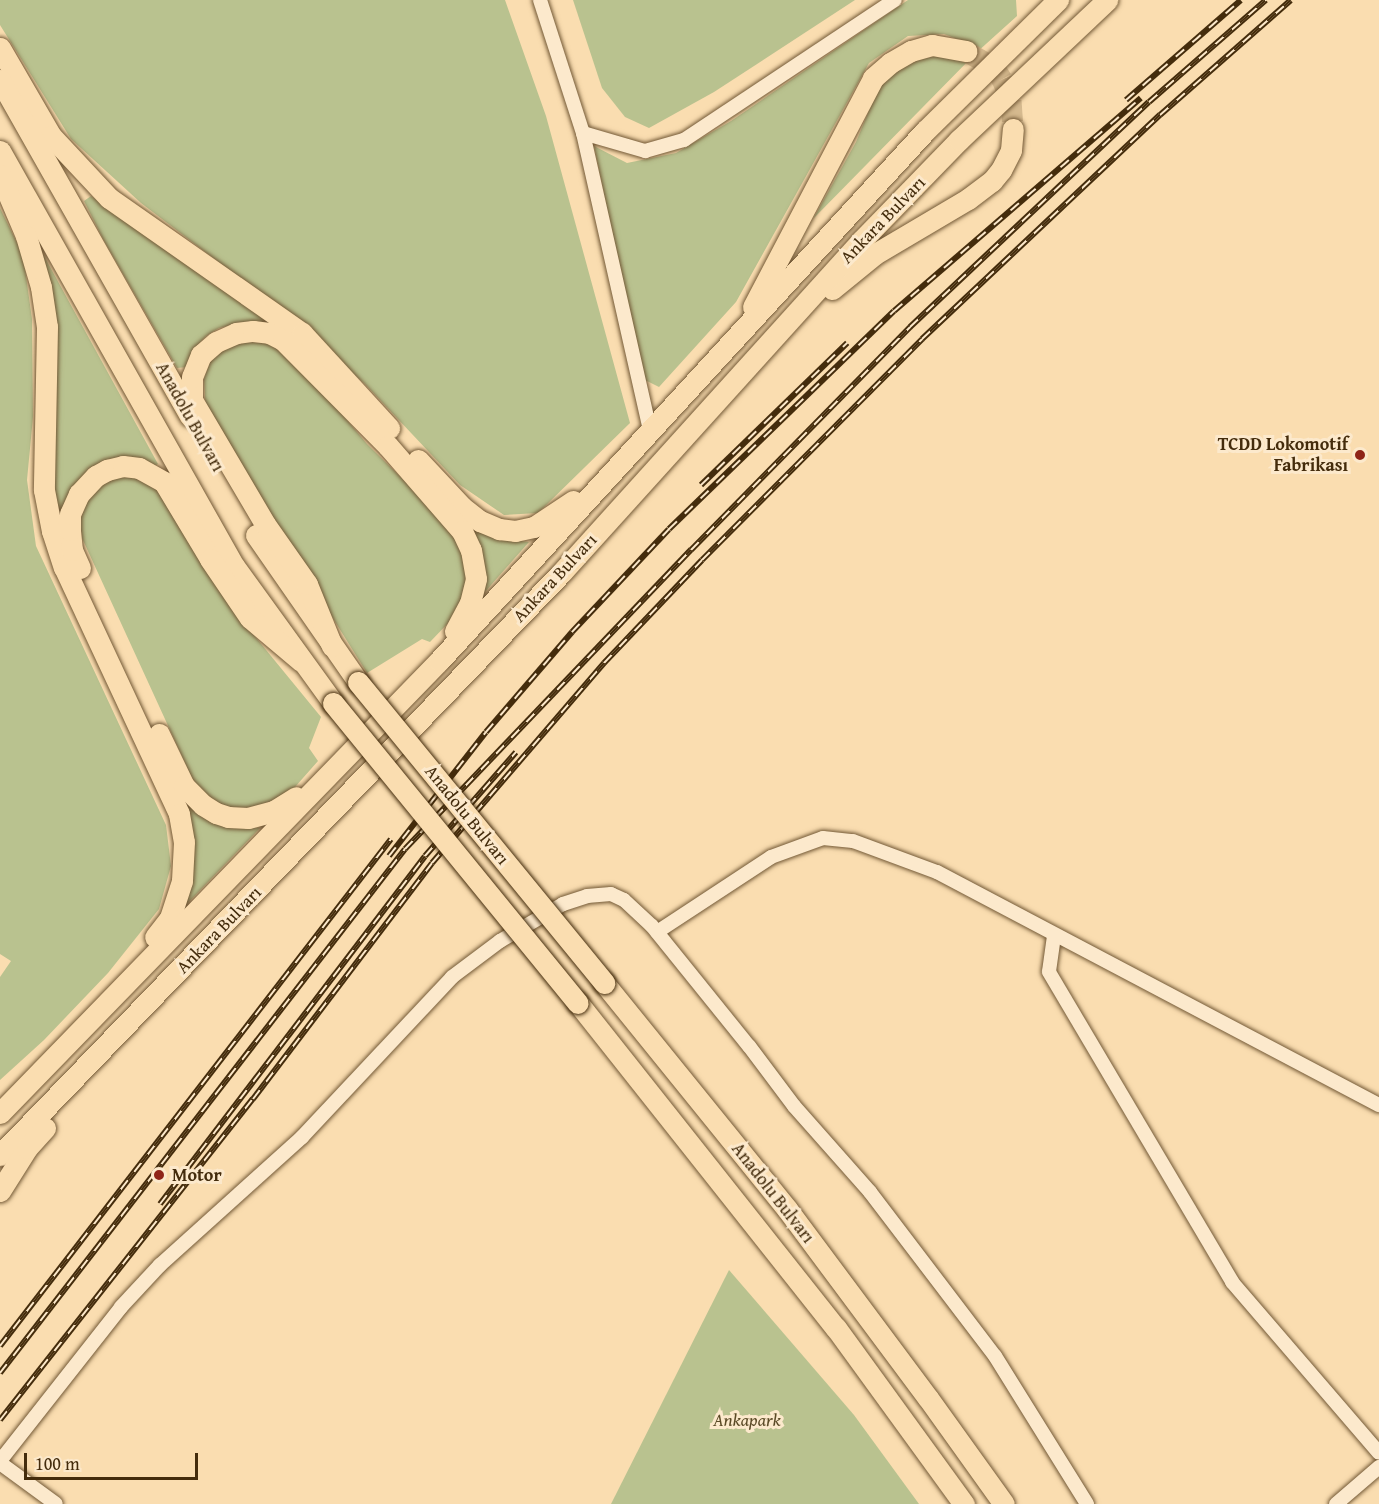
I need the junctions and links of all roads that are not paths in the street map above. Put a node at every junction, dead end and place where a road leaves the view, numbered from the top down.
1 (540, 0) edge
2 (895, 0) edge
3 (1058, 0) edge
4 (1107, 0) edge
5 (0, 48) edge
6 (966, 51) tunnel mouth
7 (0, 80) edge
8 (1013, 129) tunnel mouth
9 (583, 133) junction
10 (0, 151) edge
11 (0, 175) edge
12 (737, 335) junction
13 (744, 371) junction
14 (650, 430) junction
15 (601, 482) junction
16 (332, 646) junction
17 (301, 661) junction
18 (439, 661) junction
19 (321, 781) junction
20 (657, 932) junction
21 (1054, 936) junction
22 (182, 969) junction
23 (58, 1053) junction
24 (0, 1099) edge
25 (1379, 1105) edge
26 (0, 1113) edge
27 (0, 1155) edge
28 (0, 1191) edge
29 (1379, 1453) edge
30 (0, 1462) edge
31 (1379, 1467) edge
32 (56, 1504) edge
33 (964, 1504) edge
34 (1004, 1504) edge
35 (1087, 1504) edge
36 (1336, 1504) edge

1 - 9 street
2 - 9 street
3 - 12 main road, Ankara Bulvarı
4 - 13 main road, Ankara Bulvarı
5 - 15 main road
6 - 12 main road
7 - 16 main road, Anadolu Bulvarı
8 - 13 main road
9 - 14 street
10 - 17 main road, Anadolu Bulvarı
11 - 23 main road
12 - 14 main road, Ankara Bulvarı
13 - 22 main road, Ankara Bulvarı
14 - 15 main road, Ankara Bulvarı
15 - 18 main road, Ankara Bulvarı
16 - 18 main road
16 - 34 main road, Anadolu Bulvarı, bridge
17 - 19 main road
17 - 33 main road, Anadolu Bulvarı, bridge
18 - 19 main road, Ankara Bulvarı
19 - 23 main road, Ankara Bulvarı
20 - 21 street
20 - 30 street
20 - 35 street
21 - 25 street
21 - 29 street
22 - 27 main road, Ankara Bulvarı
22 - 28 main road
23 - 24 main road
23 - 26 main road, Ankara Bulvarı
30 - 32 street
31 - 36 street

